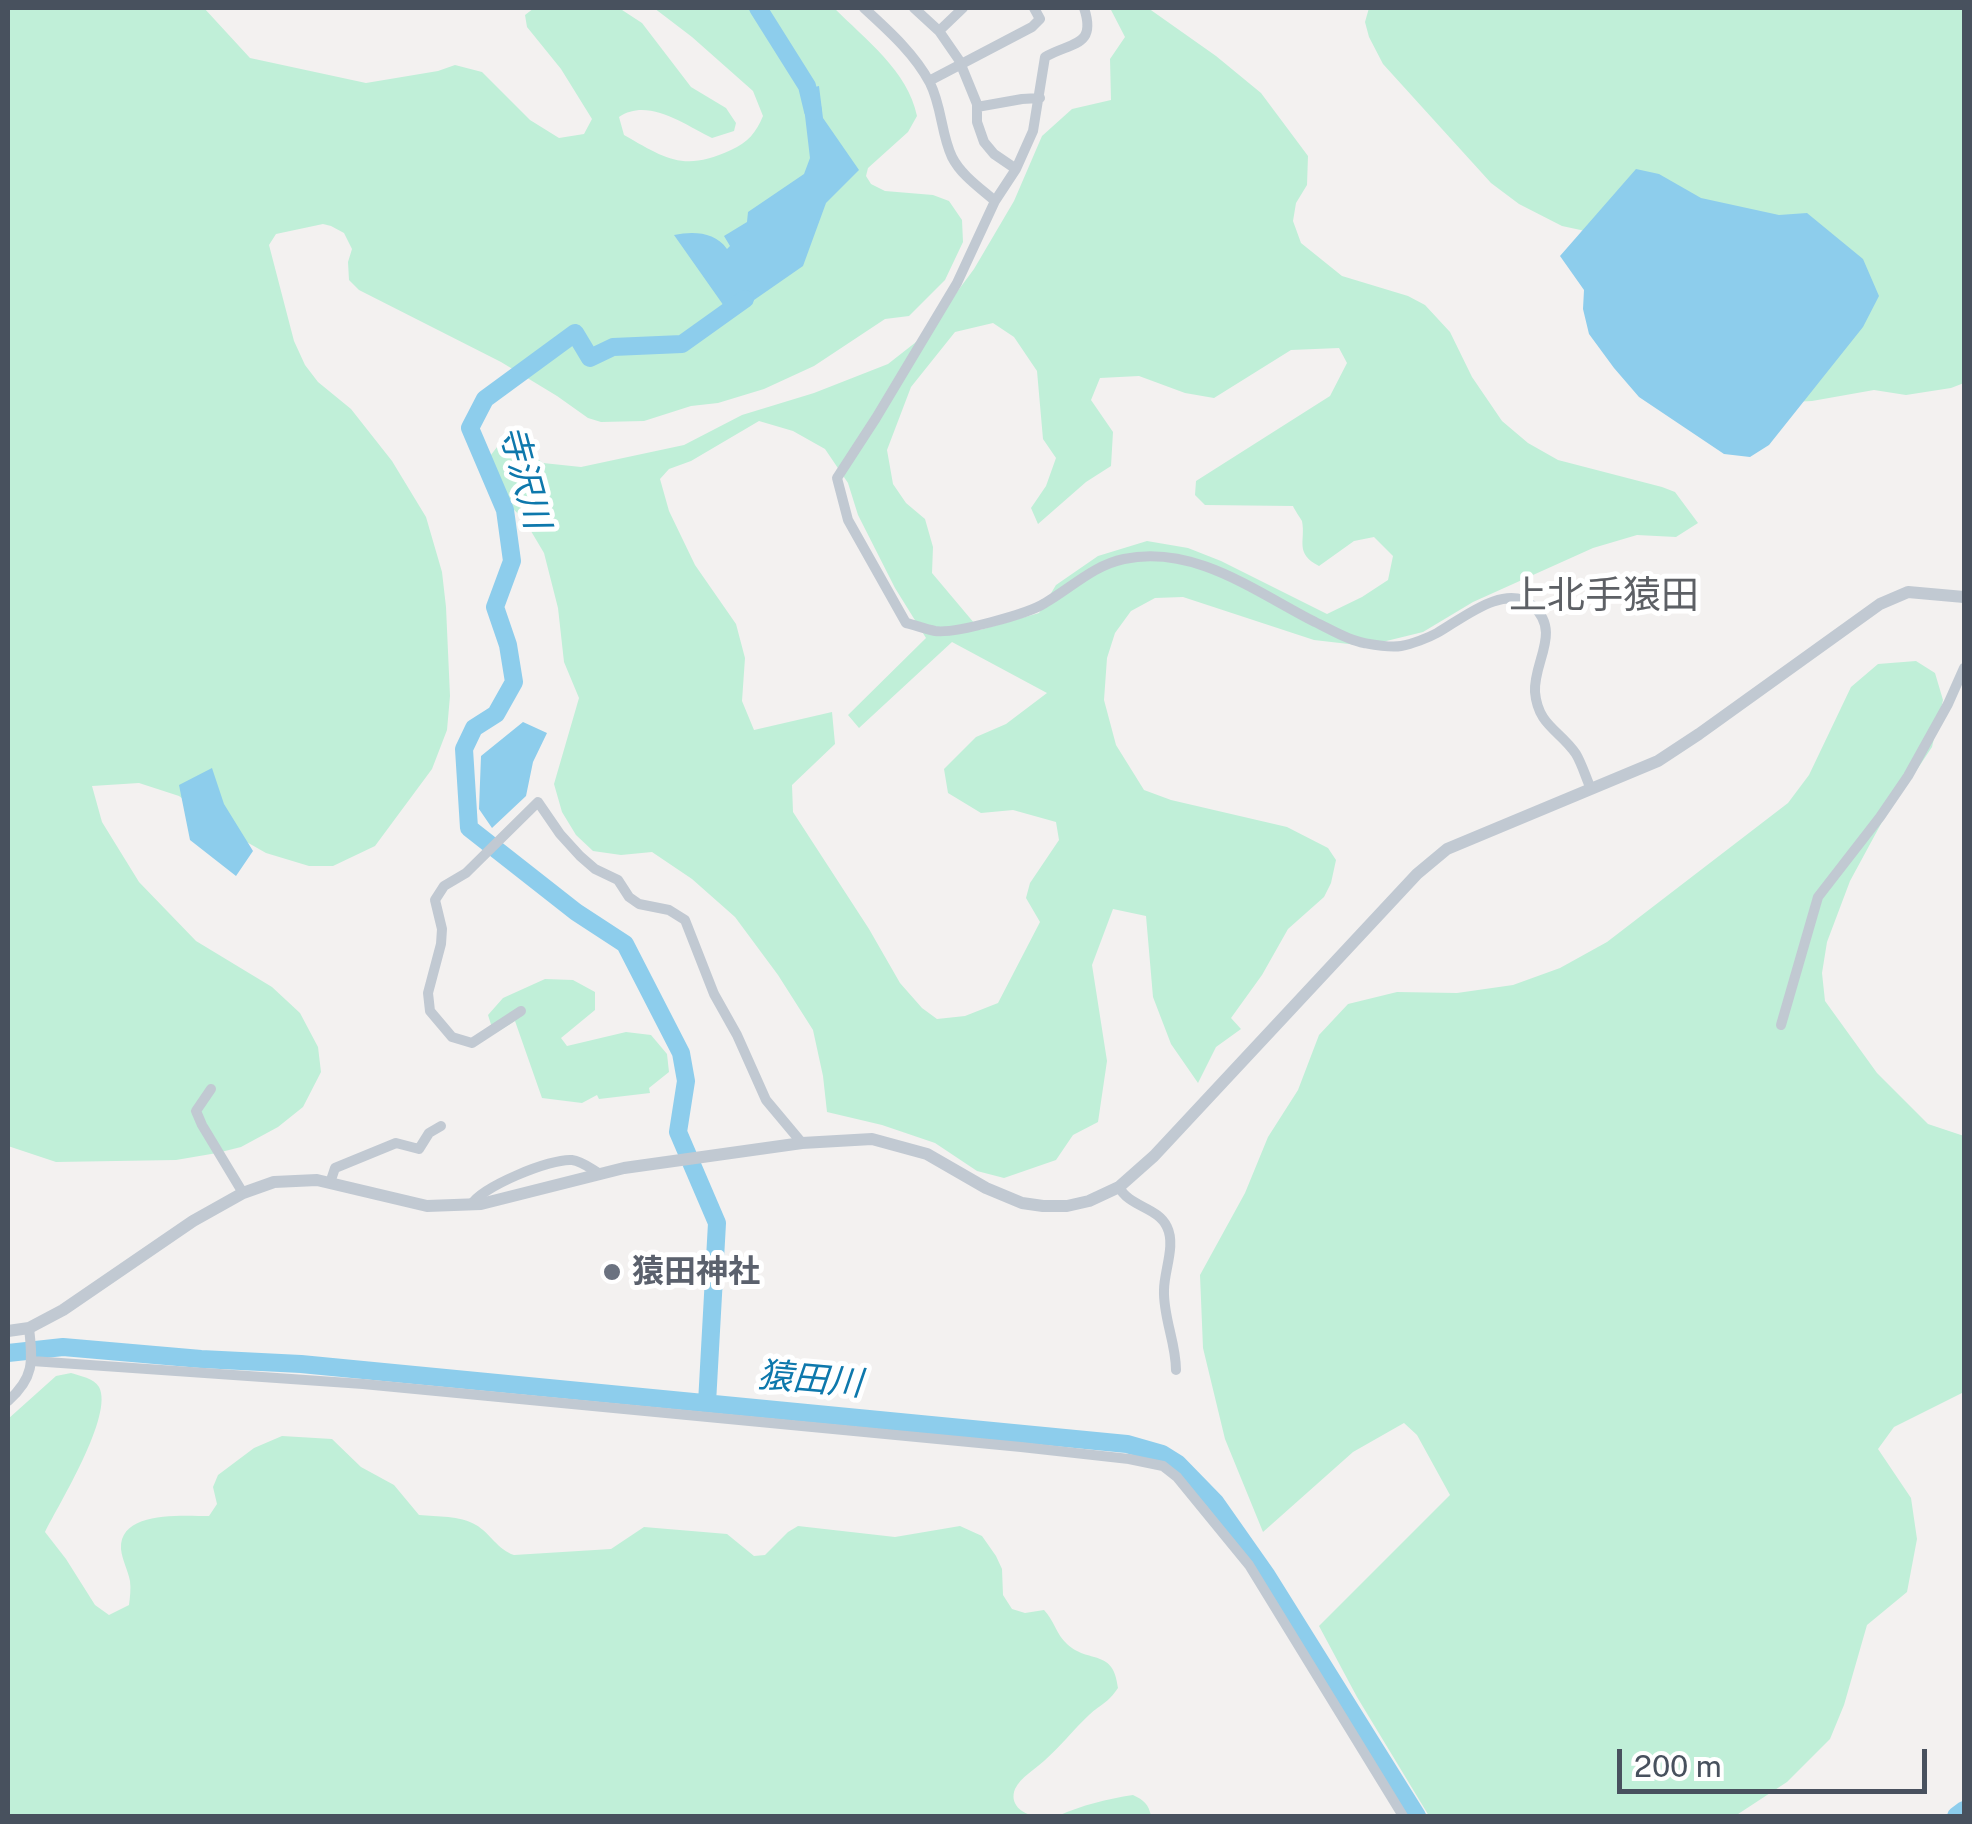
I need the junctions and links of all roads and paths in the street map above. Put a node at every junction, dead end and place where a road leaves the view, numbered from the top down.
1 (864, 8) edge
2 (914, 8) edge
3 (963, 8) edge
4 (1034, 8) edge
5 (1084, 8) edge
6 (938, 31) junction
7 (961, 64) junction
8 (929, 81) junction
9 (1040, 98) junction
10 (977, 107) junction
11 (1016, 170) junction
12 (995, 201) junction
13 (1964, 600) edge
14 (1964, 668) edge
15 (1591, 789) junction
16 (520, 1011) dead end
17 (1781, 1024) dead end
18 (211, 1089) dead end
19 (441, 1126) dead end
20 (802, 1143) junction
21 (600, 1174) junction
22 (330, 1183) junction
23 (1118, 1188) junction
24 (243, 1193) junction
25 (471, 1205) junction
26 (28, 1328) junction
27 (8, 1331) edge
28 (31, 1354) junction
29 (1176, 1370) dead end
30 (8, 1400) edge
31 (1403, 1816) edge

1 - 8 street
2 - 6 street
3 - 6 street
4 - 7 street
5 - 9 street
6 - 7 street
7 - 8 street
7 - 10 street
8 - 12 street
9 - 10 street
9 - 11 street
10 - 11 street
11 - 12 street
12 - 15 street
13 - 15 street
14 - 17 street
15 - 23 street
16 - 20 street
18 - 24 street
19 - 22 street
20 - 21 street
20 - 23 street
21 - 25 street
21 - 25 street
22 - 24 street
22 - 25 street
23 - 29 street
24 - 26 street
26 - 27 street
26 - 28 street
28 - 30 street
28 - 31 street

